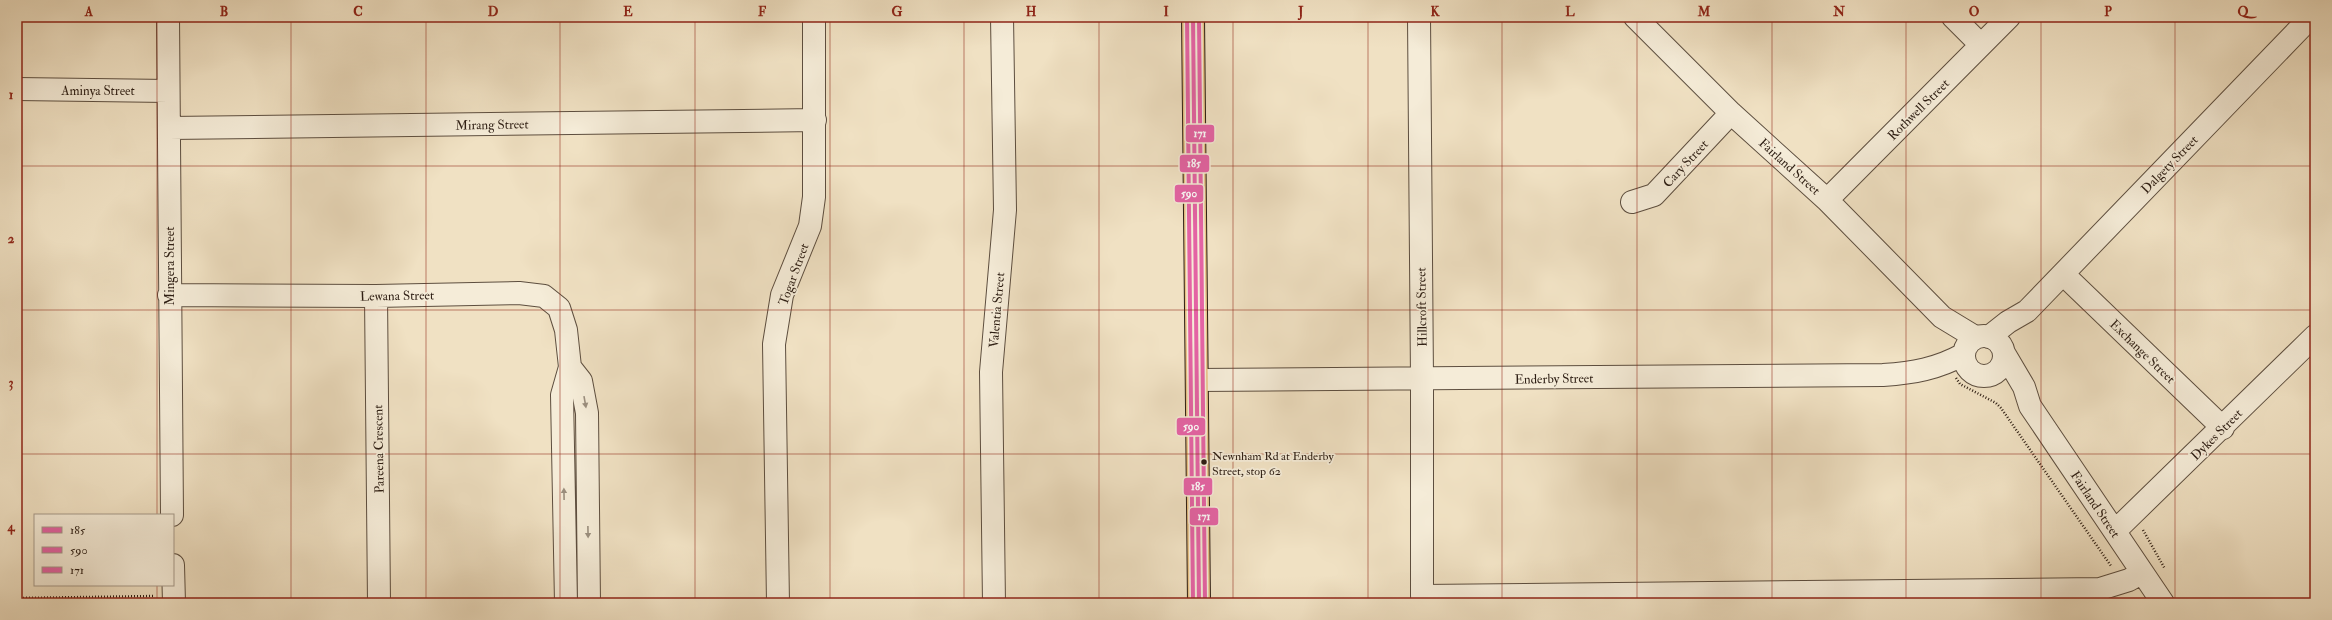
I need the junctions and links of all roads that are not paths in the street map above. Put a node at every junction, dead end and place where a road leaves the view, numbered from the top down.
1 (168, 17) edge
2 (814, 17) edge
3 (1002, 17) edge
4 (1193, 17) edge
5 (1419, 17) edge
6 (1635, 17) edge
7 (1953, 17) edge
8 (2008, 17) edge
9 (2311, 17) edge
10 (1981, 45) junction
11 (21, 90) edge
12 (168, 91) junction
13 (1732, 113) junction
14 (815, 120) junction
15 (169, 128) junction
16 (1827, 200) junction
17 (1632, 202) dead end
18 (2063, 274) junction
19 (169, 295) junction
20 (376, 296) junction
21 (2315, 336) edge
22 (1983, 347) junction
23 (570, 367) junction
24 (1910, 374) junction
25 (1985, 375) junction
26 (1422, 379) junction
27 (1197, 380) junction
28 (2030, 406) junction
29 (2223, 428) junction
30 (172, 514) edge
31 (2115, 531) junction
32 (2133, 577) junction
33 (169, 586) edge
34 (1793, 598) edge
35 (167, 599) edge
36 (379, 603) edge
37 (566, 603) edge
38 (589, 603) edge
39 (778, 603) edge
40 (994, 603) edge
41 (1199, 603) edge
42 (2163, 603) edge

1 - 12 street, Mingera Street
2 - 14 street, Togar Street
3 - 40 street, Valentia Street
4 - 27 main road
5 - 26 street, Hillcroft Street
6 - 13 street, Fairland Street
7 - 10 street
8 - 10 street, Rothwell Street
9 - 18 street, Dalgety Street
10 - 16 street, Rothwell Street
11 - 12 street, Aminya Street
12 - 15 street, Mingera Street
13 - 16 street, Fairland Street
13 - 17 street, Cary Street
14 - 15 street, Mirang Street
14 - 39 street, Togar Street
15 - 19 street, Mingera Street
16 - 22 street, Fairland Street
18 - 22 street, Dalgety Street
18 - 29 street, Exchange Street
19 - 20 street, Lewana Street
19 - 30 street, Mingera Street
20 - 23 street, Lewana Street
20 - 36 street, Pareena Crescent
21 - 29 street, Dykes Street
22 - 24 street, Enderby Street
22 - 25 street
22 - 25 street, Fairland Street
22 - 28 street, Fairland Street
37 -> 23 street, Lewana Street
23 -> 38 street, Lewana Street
24 - 25 street, Enderby Street
24 - 26 street, Enderby Street
25 - 28 street, Fairland Street
26 - 27 street, Enderby Street
26 - 34 street, Hillcroft Street
27 - 41 main road
28 - 31 street, Fairland Street
29 - 31 street, Dykes Street
31 - 32 street, Fairland Street
32 - 34 street
32 - 42 street, Fairland Street
33 - 35 street

